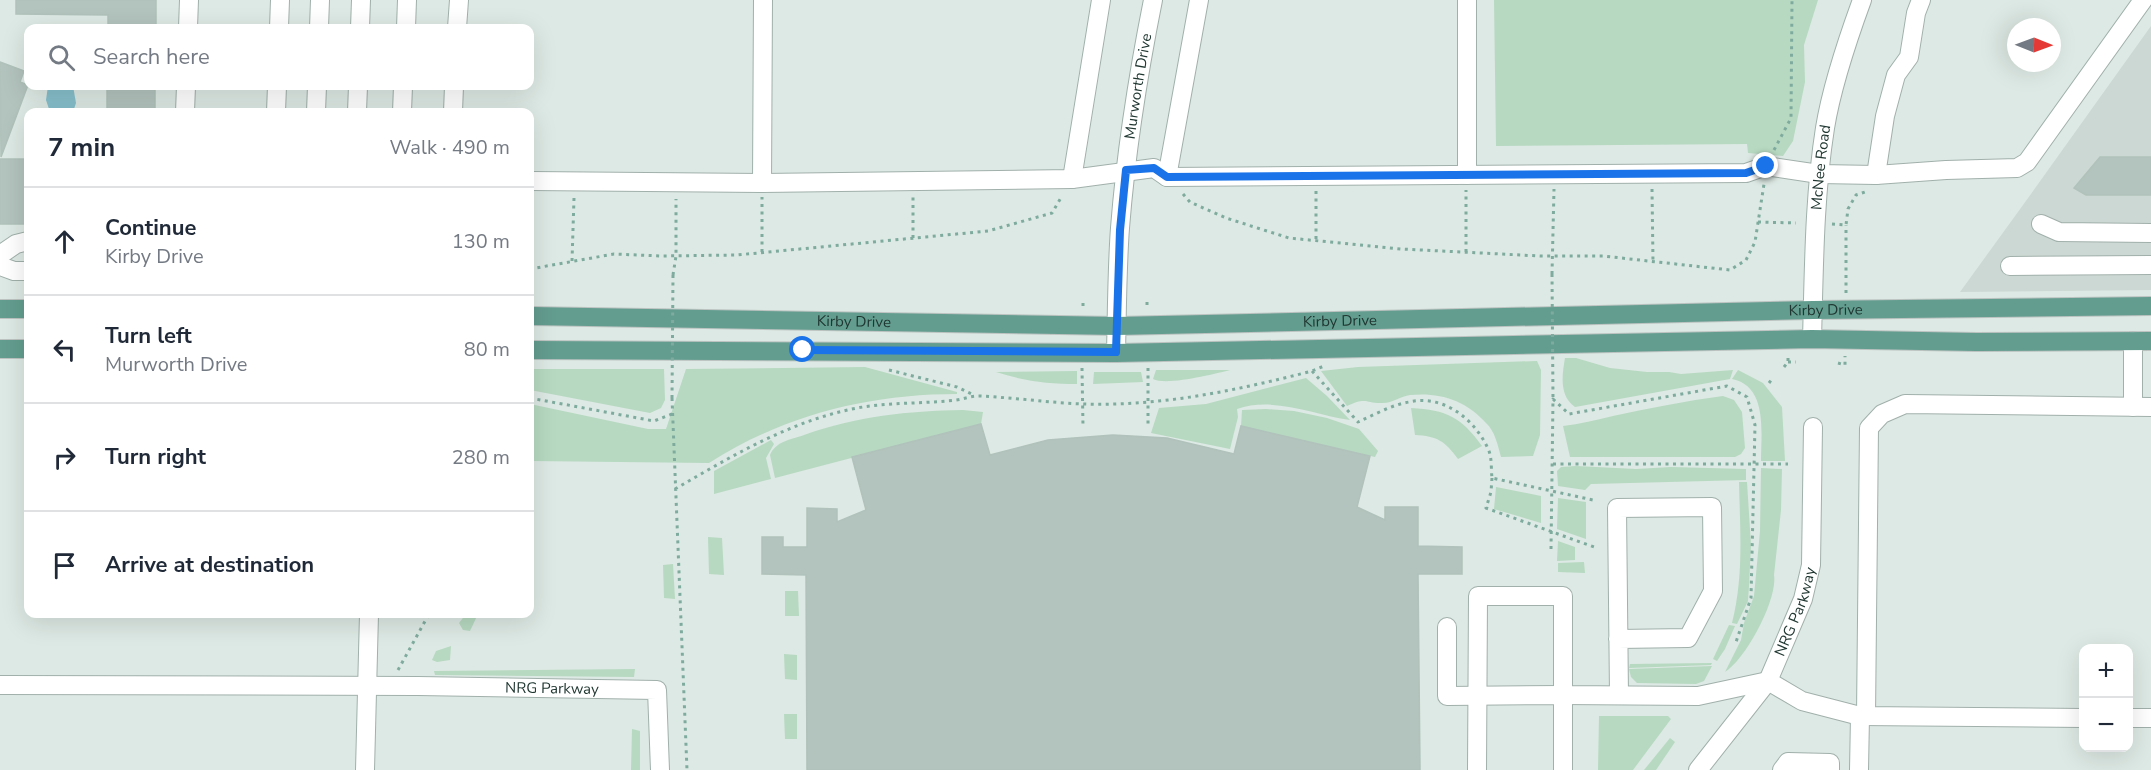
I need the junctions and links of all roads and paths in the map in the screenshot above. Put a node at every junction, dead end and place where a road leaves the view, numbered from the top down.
1 (189, 0) edge
2 (280, 0) edge
3 (320, 0) edge
4 (361, 0) edge
5 (407, 0) edge
6 (459, 0) edge
7 (763, 0) edge
8 (1101, 0) edge
9 (1153, 0) edge
10 (1199, 0) edge
11 (1467, 0) edge
12 (1792, 0) edge
13 (1862, 0) edge
14 (1921, 0) edge
15 (2143, 0) edge
16 (188, 24) edge
17 (279, 24) edge
18 (319, 24) edge
19 (360, 24) edge
20 (406, 24) edge
21 (457, 24) edge
22 (186, 90) edge
23 (277, 90) edge
24 (317, 90) edge
25 (358, 90) edge
26 (403, 90) edge
27 (454, 90) edge
28 (186, 108) edge
29 (276, 108) edge
30 (316, 108) edge
31 (357, 108) edge
32 (402, 108) edge
33 (453, 108) edge
34 (1766, 166) junction
35 (1126, 170) junction
36 (1652, 174) junction
37 (1819, 174) junction
38 (1467, 175) junction
39 (1555, 175) junction
40 (1316, 176) junction
41 (1167, 177) junction
42 (1072, 179) junction
43 (534, 180) edge
44 (574, 181) junction
45 (913, 181) junction
46 (676, 182) junction
47 (762, 183) junction
48 (1872, 183) junction
49 (1758, 222) junction
50 (1796, 223) dead end
51 (1830, 224) dead end
52 (2041, 224) dead end
53 (1846, 225) junction
54 (2151, 232) edge
55 (913, 238) junction
56 (1316, 240) junction
57 (24, 242) edge
58 (762, 252) junction
59 (1466, 252) junction
60 (0, 255) edge
61 (676, 256) junction
62 (1553, 256) junction
63 (572, 261) junction
64 (1653, 262) junction
65 (2151, 265) edge
66 (0, 266) edge
67 (2010, 266) dead end
68 (534, 268) edge
69 (24, 271) edge
70 (1846, 293) dead end
71 (2151, 306) edge
72 (0, 309) edge
73 (24, 309) edge
74 (1813, 310) junction
75 (534, 316) edge
76 (1467, 318) junction
77 (803, 321) junction
78 (1117, 326) junction
79 (1812, 339) junction
80 (2142, 341) edge
81 (1467, 347) junction
82 (0, 349) edge
83 (24, 349) edge
84 (534, 350) edge
85 (803, 350) junction
86 (1116, 352) junction
87 (1788, 355) dead end
88 (1845, 356) dead end
89 (1788, 362) junction
90 (1796, 362) dead end
91 (1082, 363) dead end
92 (1148, 363) dead end
93 (1838, 363) dead end
94 (1328, 364) dead end
95 (1784, 367) dead end
96 (885, 369) dead end
97 (1311, 371) junction
98 (976, 396) junction
99 (534, 399) edge
100 (1553, 399) junction
101 (1149, 403) junction
102 (1083, 404) junction
103 (2142, 407) edge
104 (672, 414) junction
105 (1148, 425) dead end
106 (1083, 427) dead end
107 (1813, 427) dead end
108 (1552, 464) junction
109 (1754, 464) junction
110 (1788, 464) dead end
111 (1492, 478) junction
112 (675, 489) junction
113 (1552, 491) junction
114 (1593, 500) dead end
115 (1551, 531) junction
116 (1593, 548) dead end
117 (1551, 549) dead end
118 (369, 618) edge
119 (427, 618) edge
120 (1447, 627) dead end
121 (1618, 639) junction
122 (1735, 645) dead end
123 (394, 678) dead end
124 (1768, 681) junction
125 (0, 685) edge
126 (367, 686) junction
127 (1563, 695) junction
128 (1619, 695) junction
129 (1477, 696) junction
130 (1863, 716) junction
131 (2079, 718) edge
132 (2133, 718) edge
133 (2151, 718) edge
134 (365, 770) edge
135 (660, 770) edge
136 (687, 770) edge
137 (1477, 770) edge
138 (1563, 770) edge
139 (1698, 770) edge
140 (1782, 770) edge
141 (1830, 770) edge
142 (1859, 770) edge

1 - 16 street
2 - 17 street
3 - 18 street
4 - 19 street
5 - 20 street
6 - 21 street
7 - 47 street
8 - 42 street
9 - 35 street, Murworth Drive
10 - 41 street
11 - 38 street
12 - 34 path
13 - 37 street, McNee Road
14 - 48 street
15 - 48 street
22 - 28 street
23 - 29 street
24 - 30 street
25 - 31 street
26 - 32 street
27 - 33 street
34 - 36 street
34 - 37 street
34 - 49 path
35 - 41 street
35 - 42 street
35 - 78 street, Murworth Drive
36 - 39 street
36 - 64 path
37 - 48 street
37 - 74 street, McNee Road
38 - 39 street
38 - 40 street
38 - 59 path
39 - 62 path
40 - 41 street
40 - 56 path
41 - 56 path
42 - 45 street
42 - 55 path
43 - 44 street
44 - 46 street
44 - 63 path
45 - 47 street
45 - 55 path
46 - 47 street
46 - 61 path
47 - 58 path
48 - 53 path
49 - 50 path
49 - 64 path
51 - 53 path
52 - 54 street
53 - 70 path
55 - 58 path
56 - 59 path
57 - 60 street
58 - 61 path
59 - 62 path
61 - 63 path
61 - 104 path, bridge
62 - 64 path
62 - 100 path, bridge
63 - 68 path
65 - 67 street
66 - 69 street
71 - 74 main road, Kirby Drive
72 - 73 main road
74 - 76 main road, Kirby Drive
74 - 79 street, McNee Road
75 - 77 main road, Kirby Drive
76 - 78 main road, Kirby Drive
76 - 81 main road
77 - 78 main road, Kirby Drive
77 - 85 main road
78 - 86 street, Murworth Drive
79 - 80 main road, Kirby Drive
79 - 81 main road, Kirby Drive
80 - 103 street
81 - 86 main road, Kirby Drive
82 - 83 main road
84 - 85 main road, Kirby Drive
85 - 86 main road, Kirby Drive
87 - 89 path
88 - 93 path
89 - 90 path
89 - 95 path
91 - 102 path
92 - 101 path
94 - 97 path
96 - 98 path
97 - 101 path
97 - 111 path
98 - 102 path
98 - 112 path
99 - 104 path
100 - 108 path
100 - 109 path
101 - 102 path
101 - 105 path
102 - 106 path
103 - 130 street
104 - 112 path
107 - 124 street, NRG Parkway
108 - 109 path
108 - 113 path
109 - 110 path
109 - 122 path
111 - 113 path
111 - 115 path
112 - 136 path
113 - 114 path
113 - 115 path
115 - 116 path
115 - 117 path
118 - 126 street
119 - 123 path
120 - 129 street
121 - 121 street
121 - 128 street
124 - 128 street
124 - 130 street
124 - 139 street, NRG Parkway
125 - 126 street
126 - 134 street
126 - 135 street, NRG Parkway
127 - 128 street
127 - 129 street
127 - 129 street
127 - 138 street
129 - 137 street
130 - 131 street
130 - 142 street
132 - 133 street
140 - 141 street

